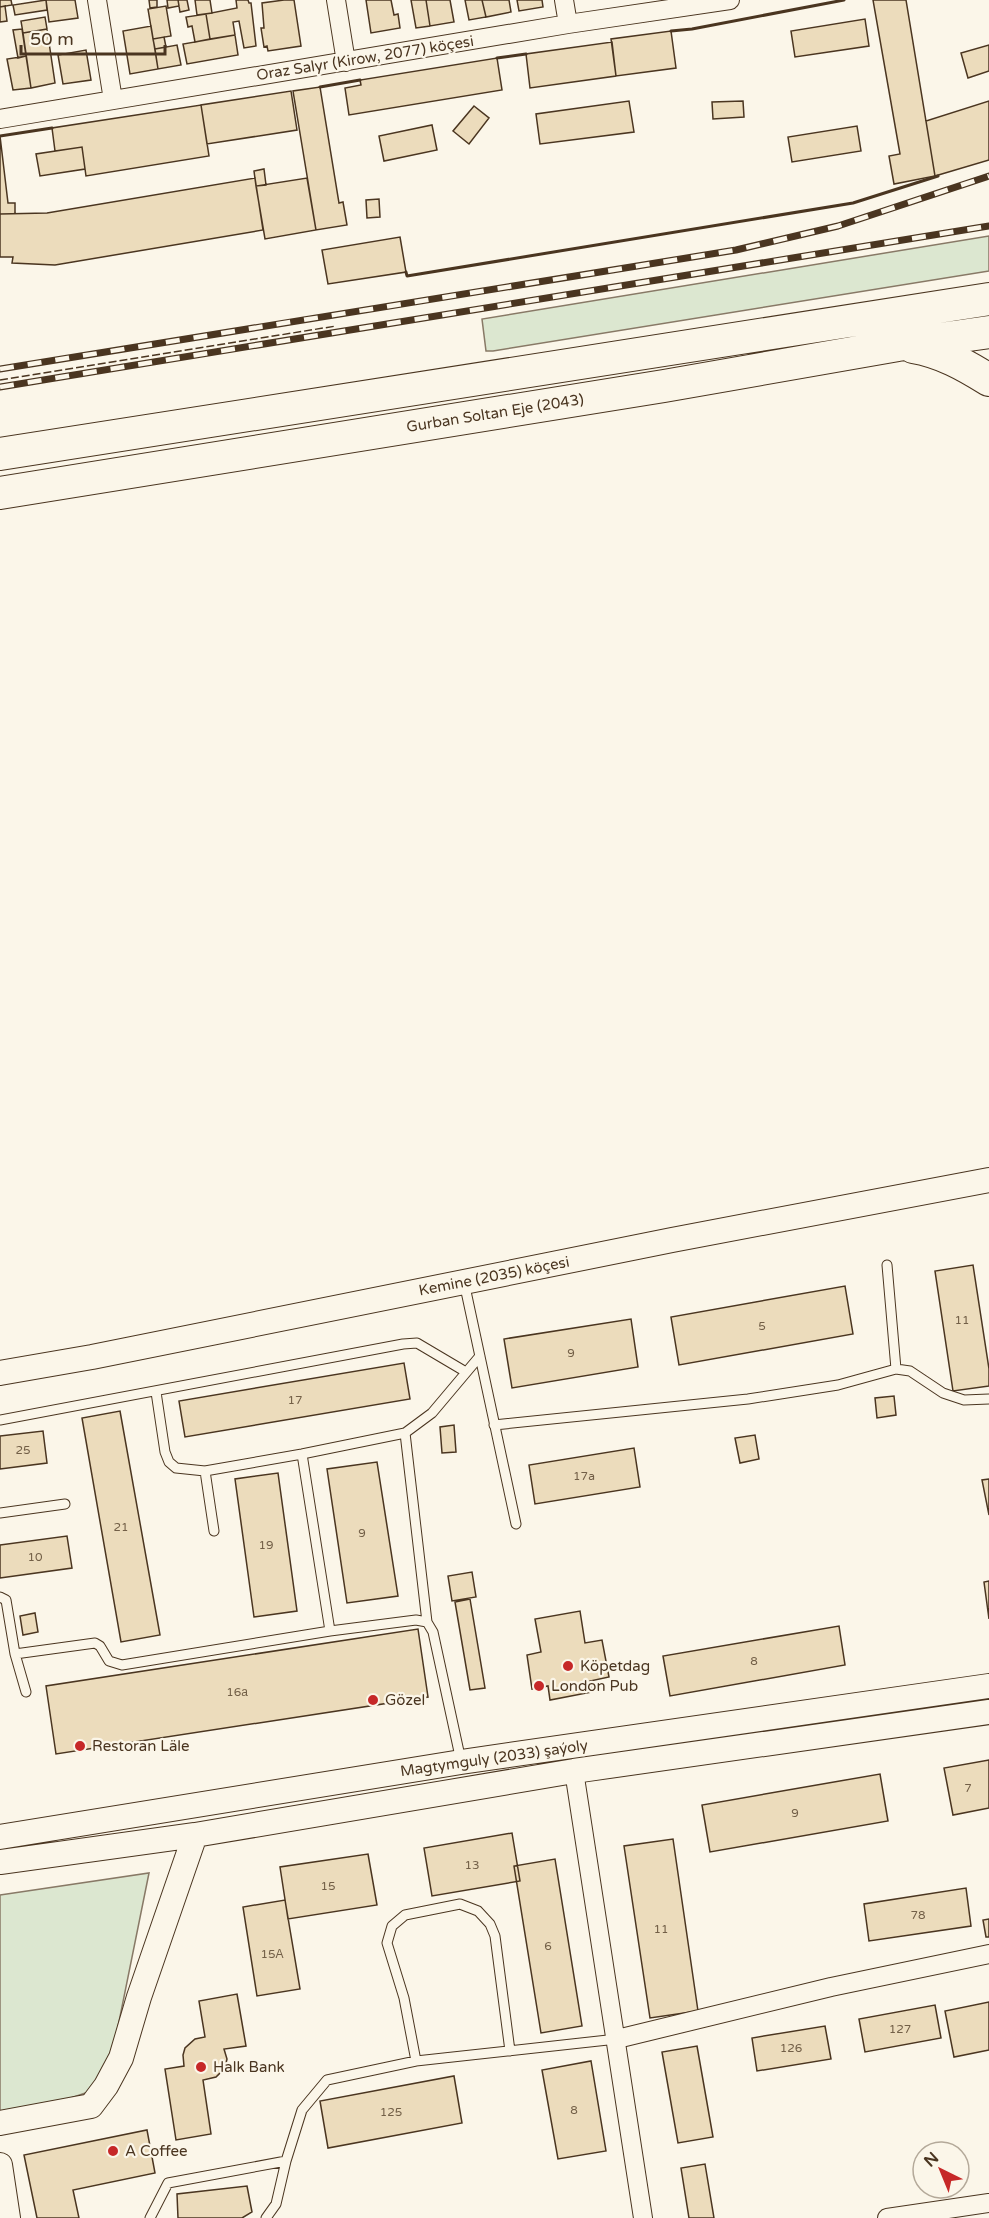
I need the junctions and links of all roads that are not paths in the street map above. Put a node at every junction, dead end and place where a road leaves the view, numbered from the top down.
1 (97, 0) edge
2 (336, 0) edge
3 (564, 0) edge
4 (730, 0) edge
5 (568, 24) junction
6 (346, 62) junction
7 (113, 100) junction
8 (0, 119) edge
9 (989, 299) edge
10 (989, 332) edge
11 (898, 345) junction
12 (989, 380) edge
13 (0, 454) edge
14 (0, 493) edge
15 (989, 1180) edge
16 (887, 1265) dead end
17 (464, 1282) junction
18 (480, 1356) junction
19 (896, 1369) junction
20 (466, 1372) junction
21 (0, 1373) edge
22 (156, 1392) junction
23 (989, 1399) edge
24 (0, 1420) edge
25 (494, 1425) junction
26 (405, 1433) junction
27 (302, 1454) junction
28 (205, 1471) junction
29 (65, 1503) dead end
30 (0, 1513) edge
31 (516, 1524) dead end
32 (214, 1531) dead end
33 (0, 1597) edge
34 (427, 1622) junction
35 (330, 1631) junction
36 (15, 1654) junction
37 (989, 1686) edge
38 (26, 1692) dead end
39 (989, 1712) edge
40 (461, 1762) junction
41 (574, 1771) junction
42 (195, 1835) junction
43 (0, 1837) edge
44 (0, 1862) edge
45 (989, 1954) edge
46 (617, 2039) junction
47 (510, 2051) junction
48 (416, 2061) junction
49 (0, 2123) edge
50 (286, 2161) junction
51 (0, 2165) edge
52 (989, 2203) edge
53 (8, 2218) edge
54 (150, 2218) edge
55 (266, 2218) edge
56 (644, 2218) edge
57 (887, 2218) edge

1 - 7 street
2 - 6 street
3 - 5 street
4 - 5 street, Oraz Salyr (Kirow, 2077) köçesi
5 - 6 street, Oraz Salyr (Kirow, 2077) köçesi
6 - 7 street, Oraz Salyr (Kirow, 2077) köçesi
7 - 8 street, Oraz Salyr (Kirow, 2077) köçesi
9 - 13 highway
10 - 11 highway, Gurban Soltan Eje (2043)
11 - 12 highway
11 - 14 highway, Gurban Soltan Eje (2043)
15 - 17 main road, Kemine (2035) köçesi
16 - 19 lane
17 - 18 lane
17 - 21 main road, Kemine (2035) köçesi
18 - 20 lane
18 - 25 lane
19 - 23 lane
19 - 25 lane
20 - 22 lane
20 - 26 lane
22 - 24 lane
22 - 28 lane
25 - 31 lane
26 - 27 lane
26 - 34 lane
27 - 28 lane
27 - 35 lane
28 - 32 lane
29 - 30 lane
33 - 36 lane
34 - 35 lane
34 - 40 lane
35 - 36 lane
36 - 38 lane
37 - 40 main road, Magtymguly (2033) şaýoly
39 - 41 main road, Magtymguly (2033) şaýoly
40 - 43 main road, Magtymguly (2033) şaýoly
41 - 42 main road, Magtymguly (2033) şaýoly
41 - 46 street
42 - 44 main road, Magtymguly (2033) şaýoly
42 - 49 main road
45 - 46 street
46 - 47 lane
46 - 56 street
47 - 48 lane
47 - 48 lane
48 - 50 lane
50 - 54 lane
50 - 55 lane
51 - 53 main road
52 - 57 street

